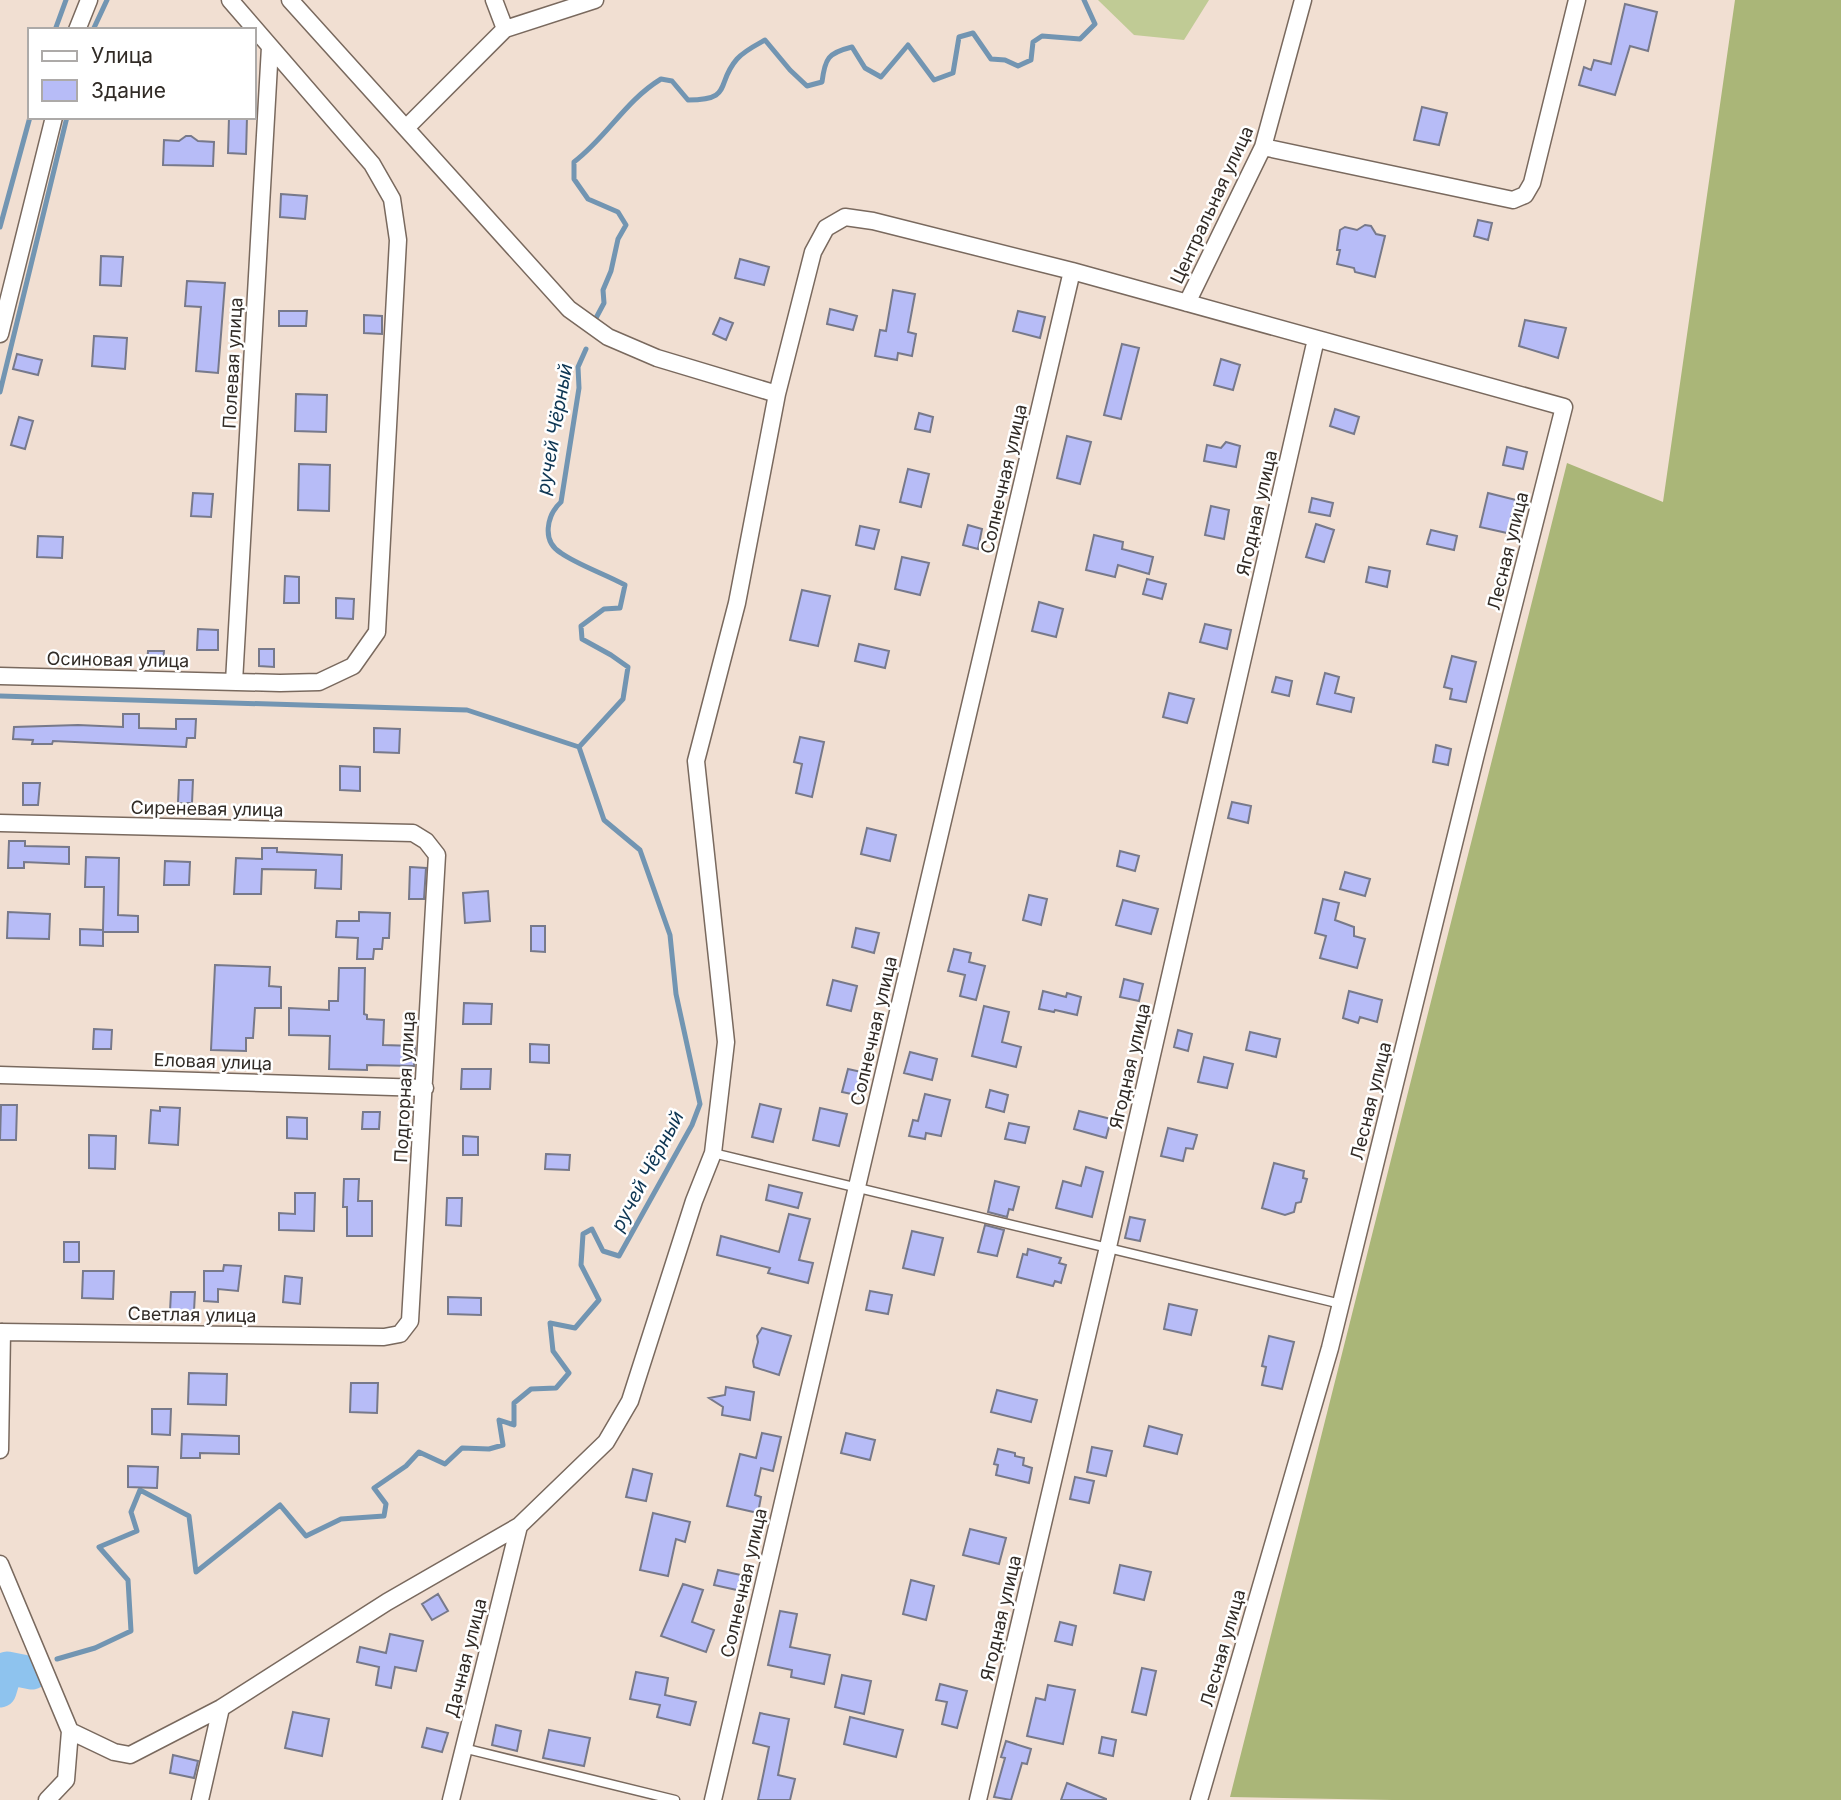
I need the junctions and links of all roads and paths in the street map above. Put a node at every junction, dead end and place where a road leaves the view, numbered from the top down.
1 (89, 0) edge
2 (230, 0) edge
3 (290, 0) edge
4 (494, 0) edge
5 (594, 0) edge
6 (1303, 0) edge
7 (1577, 0) edge
8 (78, 28) edge
9 (254, 28) edge
10 (505, 29) junction
11 (256, 31) edge
12 (270, 47) junction
13 (54, 119) edge
14 (406, 128) junction
15 (1263, 147) junction
16 (1072, 271) junction
17 (1187, 303) junction
18 (0, 334) edge
19 (1317, 339) junction
20 (777, 394) junction
21 (0, 676) edge
22 (234, 682) junction
23 (0, 823) edge
24 (413, 833) joint
25 (0, 1075) edge
26 (425, 1088) junction
27 (713, 1153) junction
28 (857, 1189) junction
29 (1108, 1247) junction
30 (1341, 1304) junction
31 (1, 1332) edge
32 (384, 1337) joint
33 (0, 1450) edge
34 (519, 1526) junction
35 (0, 1564) edge
36 (221, 1708) junction
37 (70, 1731) junction
38 (463, 1748) junction
39 (47, 1800) edge
40 (200, 1800) edge
41 (451, 1800) edge
42 (675, 1800) edge
43 (713, 1800) edge
44 (978, 1800) edge
45 (1199, 1800) edge

1 - 8 street
2 - 9 street, Осиновая улица
3 - 14 street
4 - 10 street
5 - 10 street
6 - 15 street, Центральная улица
7 - 15 street
10 - 14 street
11 - 12 street, Осиновая улица
12 - 22 street, Полевая улица
12 - 22 street, Осиновая улица
13 - 18 street
14 - 20 street
15 - 17 street, Центральная улица
16 - 17 street
16 - 20 street
16 - 28 street, Солнечная улица
17 - 19 street
19 - 29 street, Ягодная улица
19 - 30 street, Лесная улица
20 - 27 street
21 - 22 street, Осиновая улица
23 - 24 street, Сиреневая улица
24 - 26 street, Подгорная улица
25 - 26 street, Еловая улица
26 - 32 street, Подгорная улица
27 - 28 lane
27 - 34 street
28 - 29 lane
28 - 43 street, Солнечная улица
29 - 30 lane
29 - 44 street, Ягодная улица
30 - 45 street, Лесная улица
31 - 32 street, Светлая улица
31 - 33 street
34 - 36 street
34 - 38 street, Дачная улица
35 - 37 street
36 - 37 street
36 - 40 street
37 - 39 street
38 - 41 street, Дачная улица
38 - 42 lane

